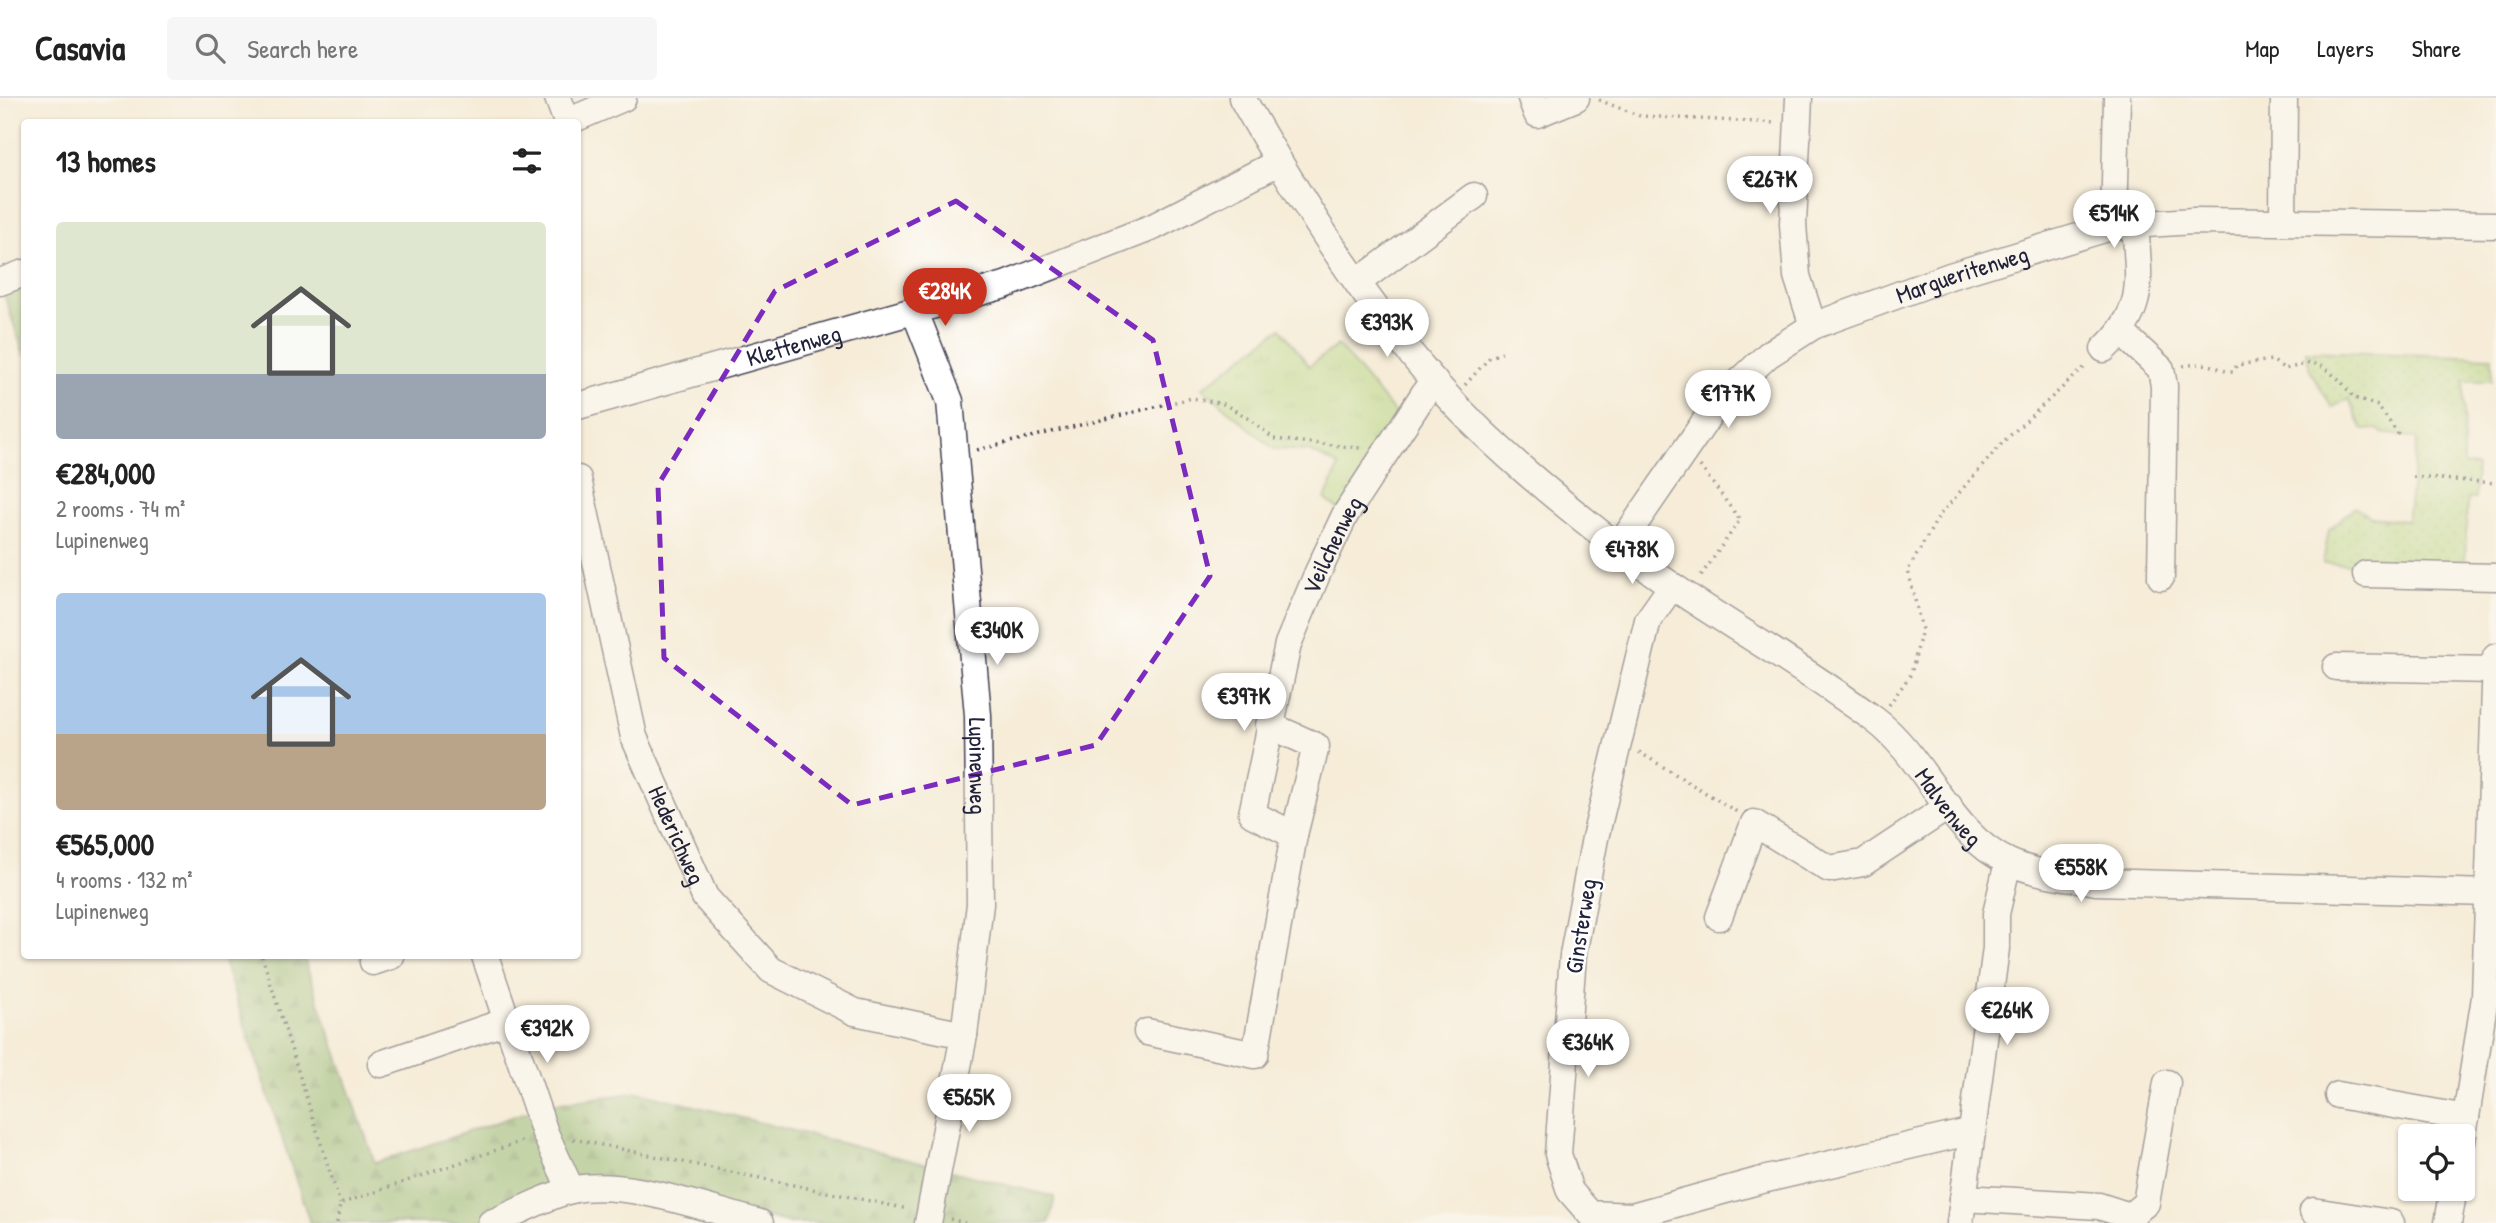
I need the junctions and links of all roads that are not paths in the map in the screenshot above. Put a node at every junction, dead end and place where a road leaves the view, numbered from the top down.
1 (558, 98) edge
2 (623, 98) edge
3 (1242, 98) edge
4 (1531, 98) edge
5 (1576, 98) edge
6 (1799, 98) edge
7 (2118, 98) edge
8 (2284, 98) edge
9 (566, 119) edge
10 (574, 119) edge
11 (1279, 162) junction
12 (1474, 196) dead end
13 (2283, 221) junction
14 (2124, 225) junction
15 (2496, 225) edge
16 (21, 274) edge
17 (0, 282) edge
18 (1358, 282) junction
19 (915, 312) junction
20 (1813, 326) junction
21 (1433, 380) junction
22 (581, 405) edge
23 (581, 493) edge
24 (1618, 548) junction
25 (2366, 574) dead end
26 (2161, 577) dead end
27 (2496, 577) edge
28 (1680, 591) junction
29 (2496, 657) edge
30 (2336, 667) dead end
31 (2495, 670) edge
32 (1269, 725) junction
33 (2494, 772) edge
34 (1949, 806) junction
35 (1294, 835) junction
36 (2008, 862) junction
37 (2490, 893) junction
38 (1718, 917) dead end
39 (2492, 934) edge
40 (486, 959) edge
41 (507, 1021) junction
42 (1147, 1032) dead end
43 (964, 1035) junction
44 (382, 1064) dead end
45 (2166, 1083) dead end
46 (2338, 1096) dead end
47 (2442, 1124) edge
48 (2465, 1124) edge
49 (1973, 1130) junction
50 (571, 1190) junction
51 (2452, 1201) edge
52 (1961, 1211) edge
53 (2313, 1211) dead end
54 (716, 1217) edge
55 (492, 1223) edge
56 (760, 1223) edge
57 (928, 1223) edge
58 (2391, 1223) edge
59 (2448, 1223) edge

1 - 9 street
2 - 10 street
3 - 11 street, Malvenweg
4 - 5 street
6 - 20 street
7 - 14 street
8 - 13 street
11 - 18 street, Malvenweg
11 - 19 street, Klettenweg
12 - 18 street
13 - 14 street, Margueritenweg
13 - 15 street, Margueritenweg
14 - 20 street, Margueritenweg
14 - 26 street
16 - 17 street
18 - 21 street, Malvenweg
19 - 22 street, Klettenweg
19 - 43 street, Lupinenweg
20 - 24 street, Margueritenweg
21 - 24 street, Malvenweg
21 - 32 street, Veilchenweg
23 - 43 street, Hederichweg
24 - 28 street, Malvenweg
25 - 27 street
28 - 34 street, Malvenweg
28 - 49 street, Ginsterweg
29 - 31 street
30 - 31 street
31 - 33 street
32 - 35 street, Veilchenweg
32 - 35 street
33 - 37 street
34 - 36 street, Malvenweg
34 - 38 street
35 - 42 street
36 - 37 street, Malvenweg
36 - 49 street
37 - 39 street
39 - 48 street
40 - 41 street
41 - 44 street
41 - 50 street
43 - 57 street, Lupinenweg
45 - 52 street
46 - 47 street
49 - 52 street
50 - 54 street
50 - 55 street
51 - 59 street
53 - 58 street
54 - 56 street

